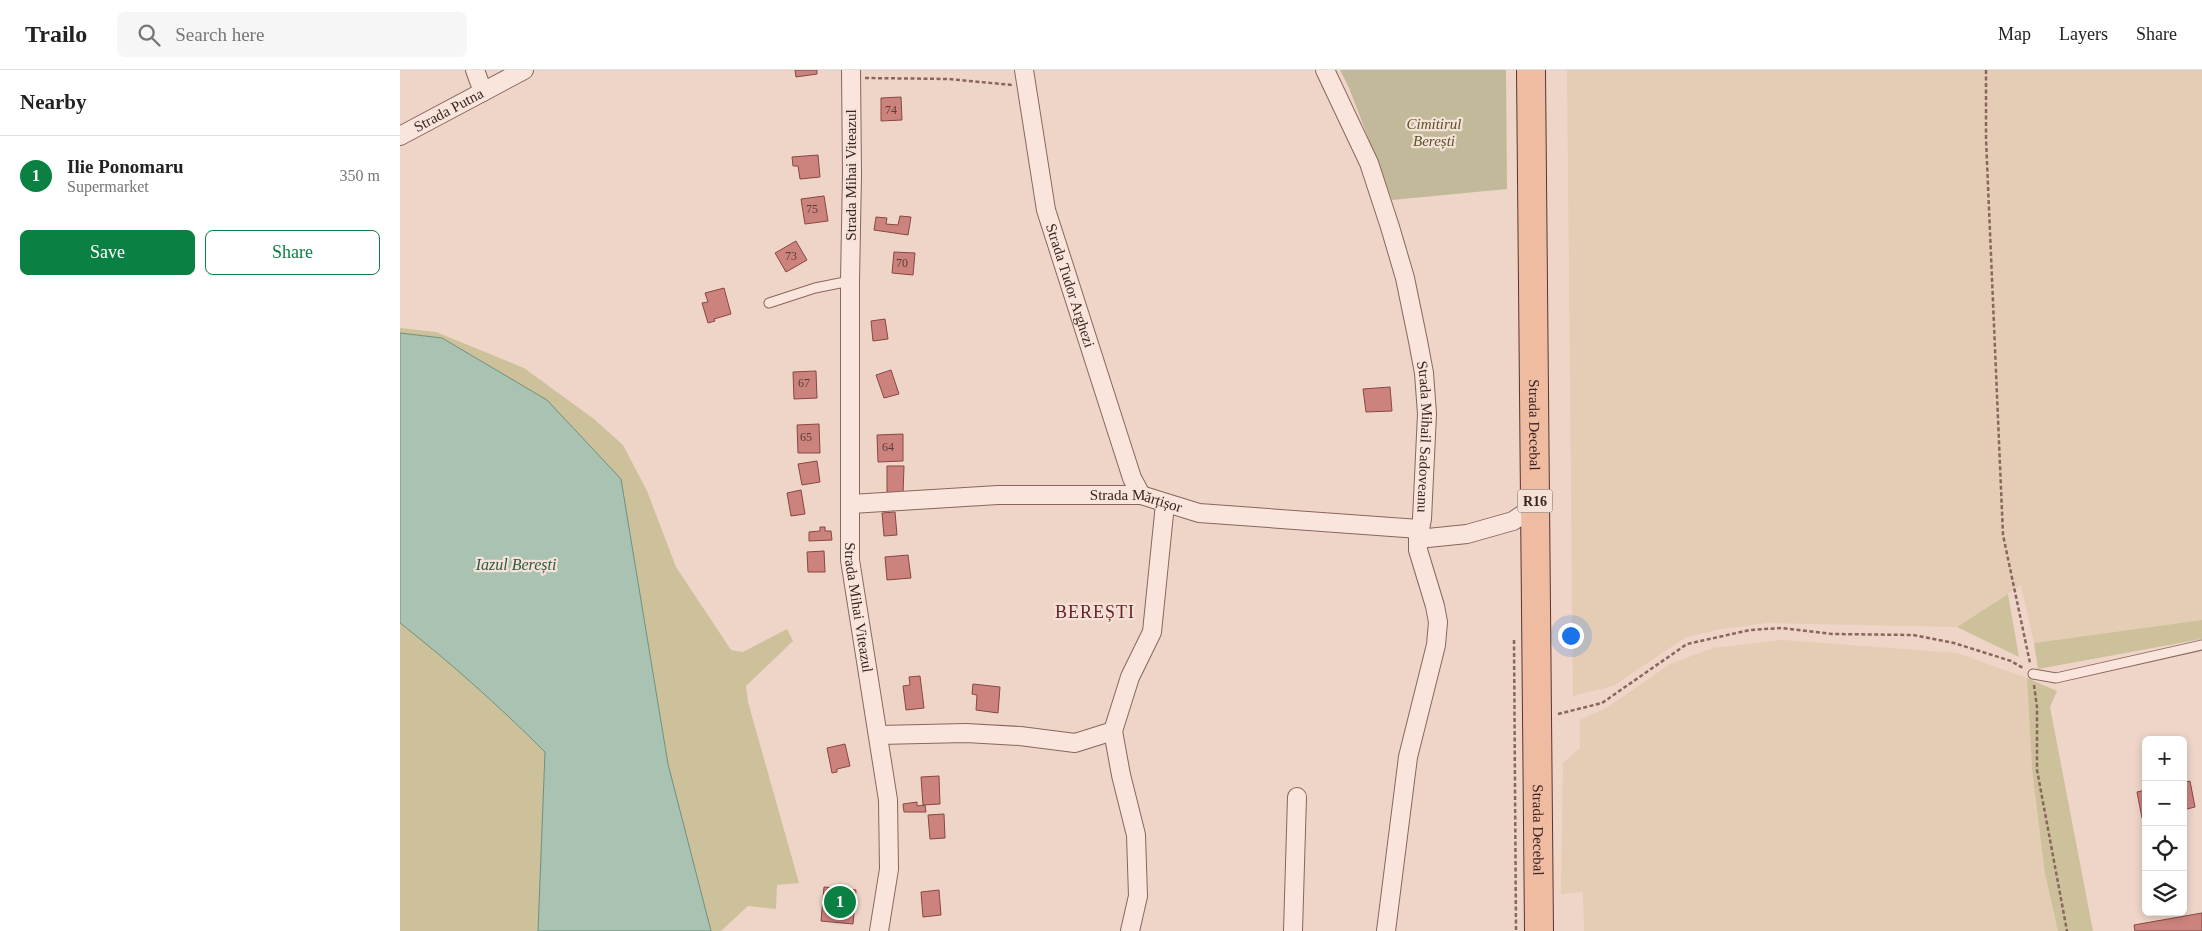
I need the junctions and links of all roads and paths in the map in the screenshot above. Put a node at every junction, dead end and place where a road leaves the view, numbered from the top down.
1 (474, 70) edge
2 (524, 70) edge
3 (1325, 70) edge
4 (1531, 70) edge
5 (1986, 70) edge
6 (851, 74) edge
7 (1026, 78) edge
8 (483, 92) junction
9 (400, 136) edge
10 (850, 281) junction
11 (769, 303) dead end
12 (1141, 495) junction
13 (851, 504) junction
14 (1165, 504) junction
15 (1535, 506) junction
16 (1418, 534) junction
17 (2202, 645) edge
18 (2033, 674) junction
19 (1537, 719) junction
20 (1113, 731) junction
21 (879, 735) junction
22 (1297, 796) dead end
23 (883, 931) edge
24 (1130, 931) edge
25 (1292, 931) edge
26 (1386, 931) edge
27 (1539, 931) edge
28 (2067, 931) edge

1 - 8 street
2 - 8 street, Strada Putna
3 - 16 street, Strada Mihail Sadoveanu
4 - 15 main road, Strada Decebal / R16
5 - 18 path
6 - 7 path
6 - 10 street, Strada Mihai Viteazul
7 - 12 street, Strada Tudor Arghezi
8 - 9 street, Strada Putna
10 - 11 lane
10 - 13 street, Strada Mihai Viteazul
12 - 13 street, Strada Mărțișor
12 - 14 street, Strada Mărțișor
13 - 21 street, Strada Mihai Viteazul
14 - 16 street, Strada Mărțișor
14 - 20 street
15 - 16 street, Strada Mărțișor
15 - 19 main road, Strada Decebal / R16
16 - 26 street, Strada Mihail Sadoveanu
17 - 18 lane
18 - 19 path
18 - 28 path
19 - 27 main road, Strada Decebal / R16
20 - 21 street
20 - 24 street
21 - 23 street, Strada Mihai Viteazul
22 - 25 street

